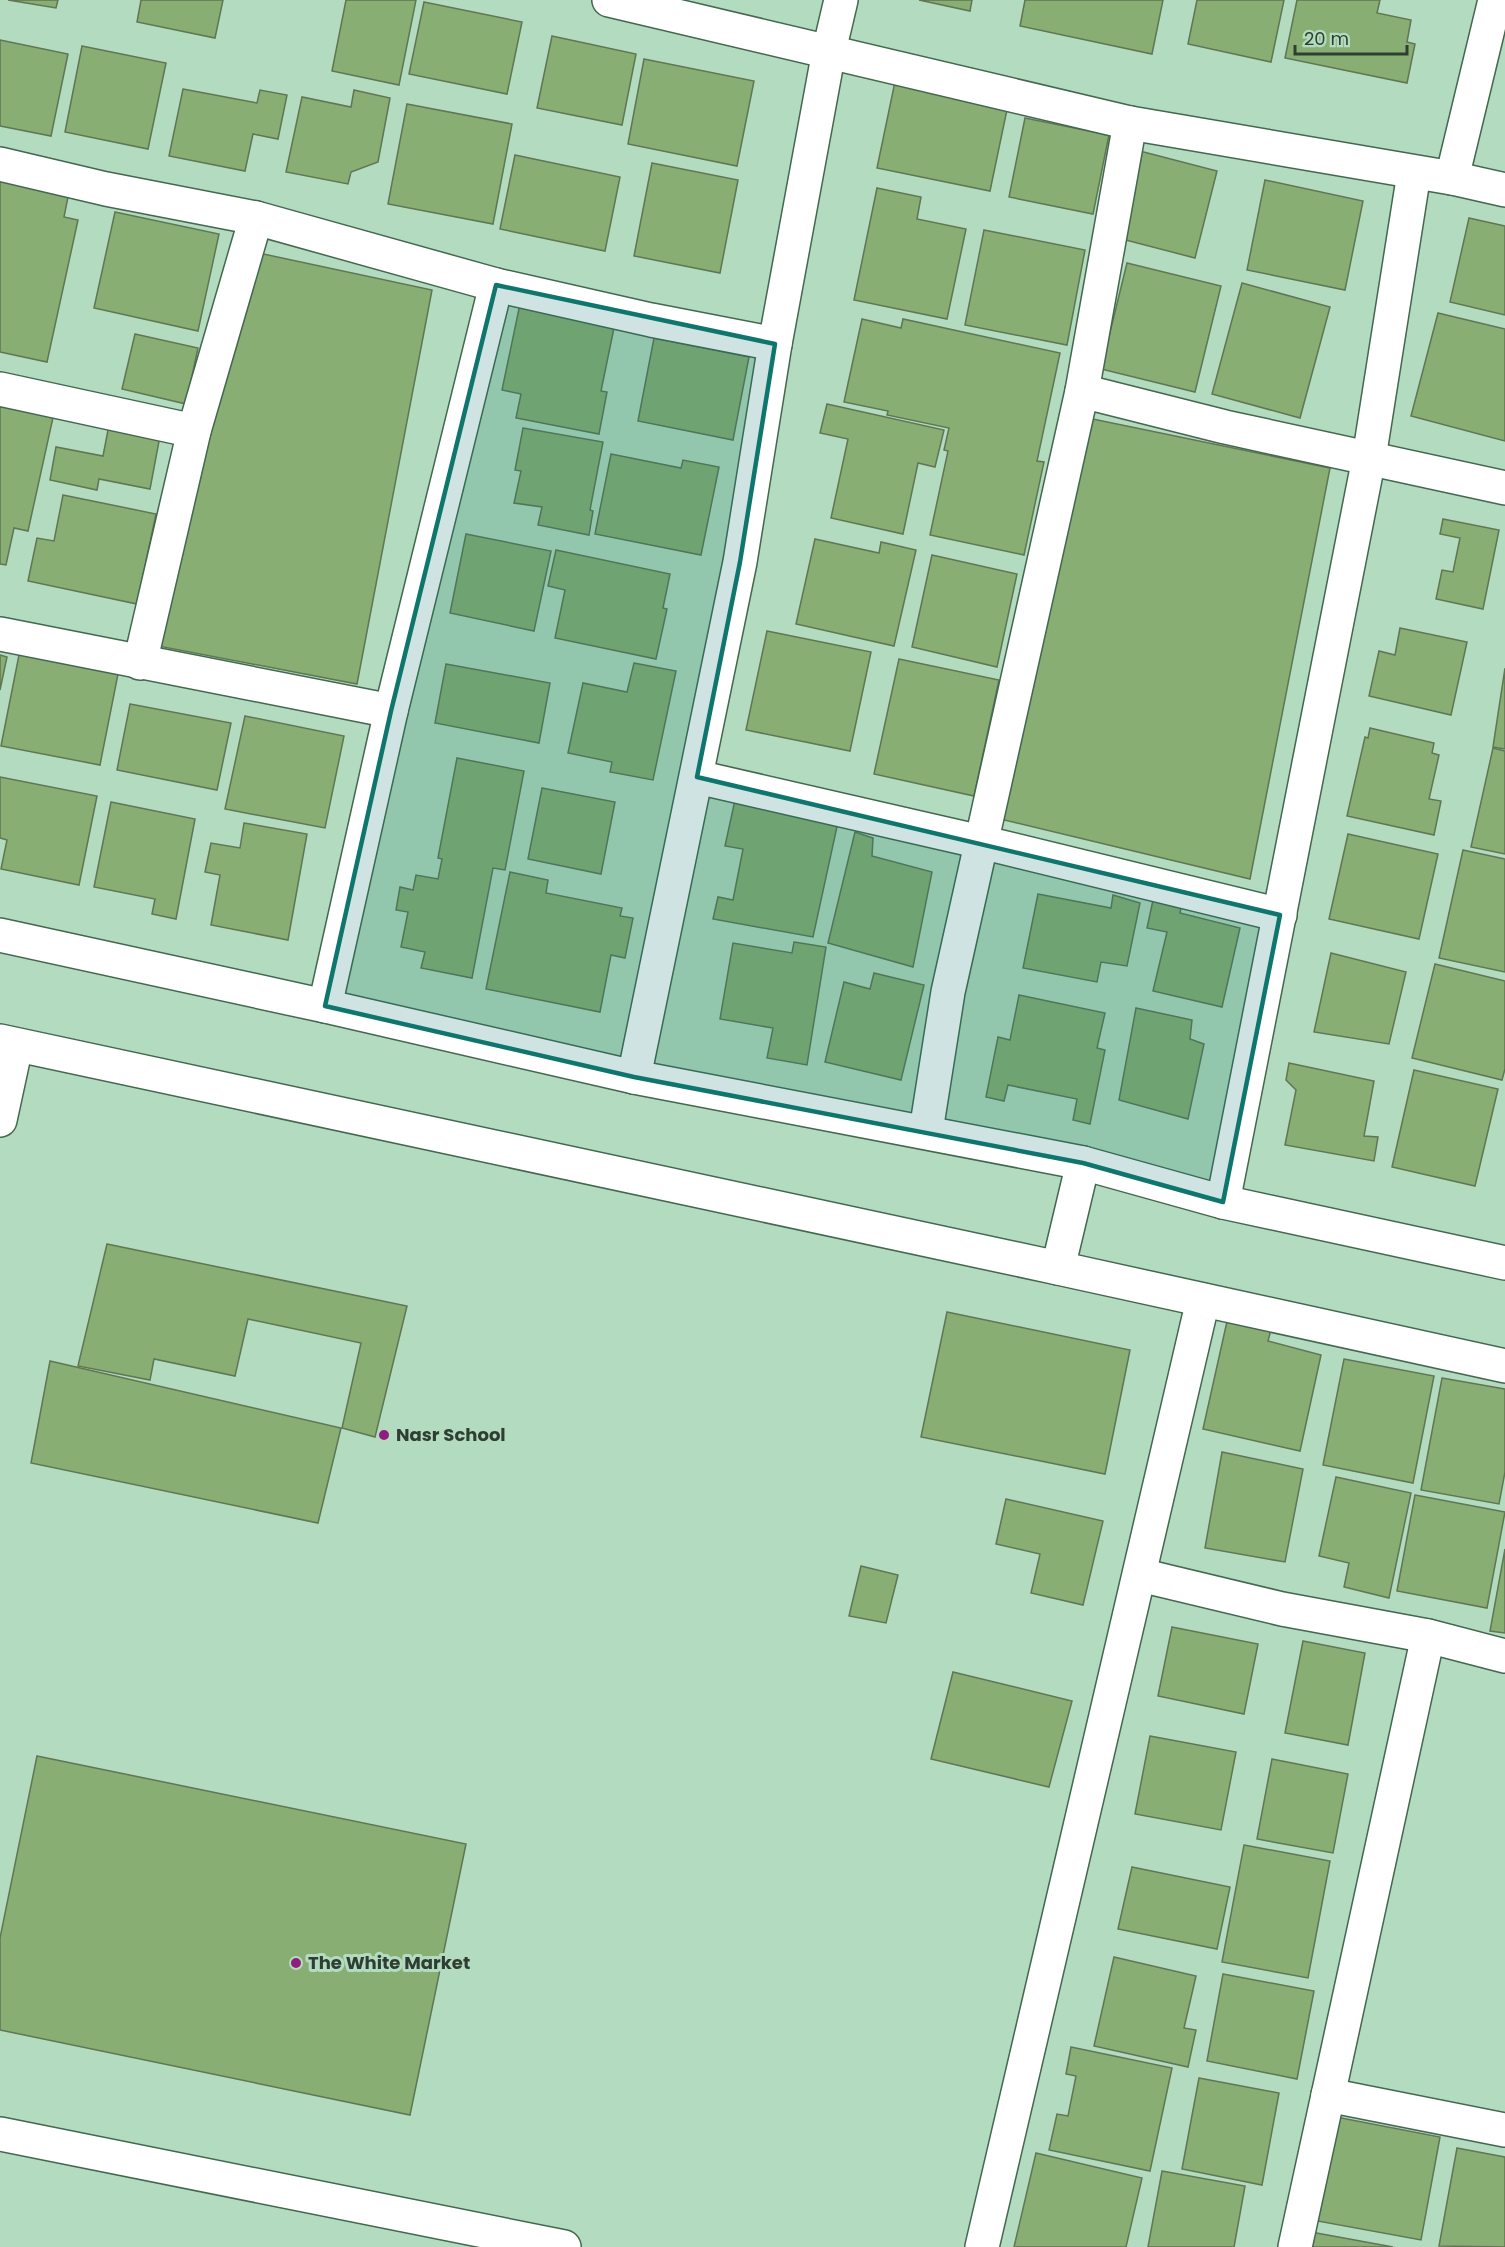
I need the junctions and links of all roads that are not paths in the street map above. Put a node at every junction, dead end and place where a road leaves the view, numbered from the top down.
1 (609, 0) edge
2 (841, 0) edge
3 (1495, 0) edge
4 (829, 51) junction
5 (1130, 123) junction
6 (0, 164) edge
7 (1414, 173) junction
8 (1452, 178) junction
9 (1505, 190) edge
10 (256, 218) junction
11 (496, 285) junction
12 (775, 344) junction
13 (0, 389) edge
14 (1082, 391) junction
15 (194, 431) junction
16 (1369, 458) junction
17 (1505, 488) edge
18 (0, 634) edge
19 (140, 663) junction
20 (391, 711) junction
21 (697, 777) junction
22 (981, 842) junction
23 (1280, 915) junction
24 (0, 935) edge
25 (325, 1006) junction
26 (8, 1043) edge
27 (634, 1077) junction
28 (0, 1120) edge
29 (926, 1131) junction
30 (1083, 1163) junction
31 (1222, 1202) junction
32 (1505, 1263) edge
33 (1058, 1268) junction
34 (1203, 1300) junction
35 (1505, 1366) edge
36 (1140, 1575) junction
37 (1428, 1636) junction
38 (1505, 1656) edge
39 (1328, 2095) junction
40 (1505, 2130) edge
41 (0, 2134) edge
42 (564, 2247) edge
43 (982, 2247) edge
44 (1295, 2247) edge

1 - 4 street
2 - 4 street
3 - 8 street
4 - 5 street
4 - 12 street
5 - 7 street
5 - 14 street
6 - 10 street
7 - 8 street
7 - 16 street
8 - 9 street
10 - 11 street
10 - 15 street
11 - 12 street
11 - 20 street
12 - 21 street
13 - 15 street
14 - 16 street
14 - 22 street
15 - 19 street
16 - 17 street
16 - 23 street
18 - 19 street
19 - 20 street
20 - 25 street
21 - 22 street
21 - 27 street
22 - 23 street
22 - 29 street
23 - 31 street
24 - 25 street
25 - 27 street
26 - 28 street
26 - 33 street
27 - 29 street
29 - 30 street
30 - 31 street
30 - 33 street
31 - 32 street
33 - 34 street
34 - 35 street
34 - 36 street
36 - 37 street
36 - 43 street
37 - 38 street
37 - 39 street
39 - 40 street
39 - 44 street
41 - 42 street

